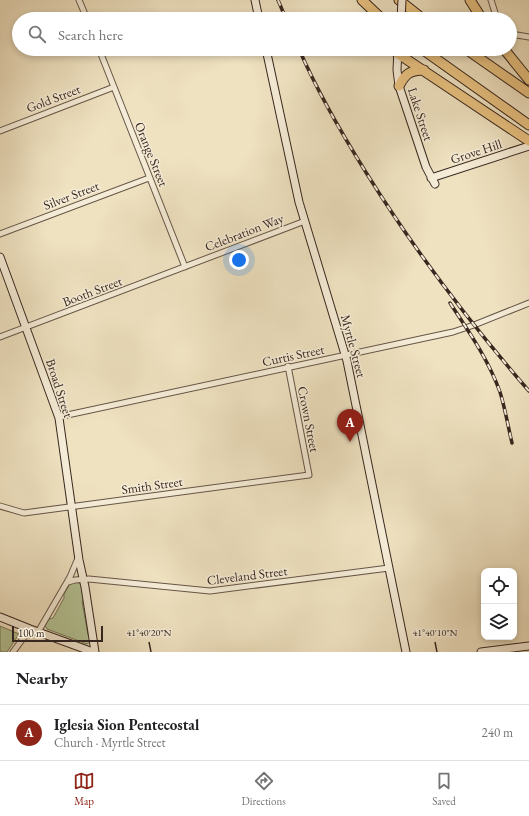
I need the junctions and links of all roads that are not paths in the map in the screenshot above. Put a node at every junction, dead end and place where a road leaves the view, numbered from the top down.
1 (79, 0) edge
2 (255, 0) edge
3 (362, 0) edge
4 (399, 0) edge
5 (402, 0) edge
6 (470, 0) edge
7 (491, 0) edge
8 (84, 12) edge
9 (258, 12) edge
10 (375, 12) edge
11 (401, 12) edge
12 (414, 12) edge
13 (478, 12) edge
14 (495, 12) edge
15 (517, 35) edge
16 (529, 36) edge
17 (102, 56) edge
18 (268, 56) edge
19 (397, 56) edge
20 (404, 56) edge
21 (432, 56) edge
22 (476, 56) edge
23 (510, 56) edge
24 (424, 70) junction
25 (529, 80) edge
26 (399, 86) junction
27 (114, 87) junction
28 (529, 93) edge
29 (529, 124) edge
30 (0, 131) edge
31 (528, 144) edge
32 (150, 178) junction
33 (433, 181) joint
34 (305, 221) junction
35 (0, 234) edge
36 (0, 257) edge
37 (191, 265) joint
38 (185, 267) junction
39 (529, 303) edge
40 (26, 327) junction
41 (0, 337) edge
42 (346, 355) junction
43 (288, 366) junction
44 (58, 417) junction
45 (308, 475) joint
46 (0, 506) edge
47 (72, 507) junction
48 (79, 555) junction
49 (389, 568) junction
50 (84, 579) junction
51 (68, 582) junction
52 (0, 617) edge
53 (30, 629) junction
54 (38, 632) junction
55 (529, 646) edge
56 (12, 652) edge
57 (94, 652) edge
58 (406, 652) edge
59 (481, 652) edge

1 - 8 street
2 - 9 street
3 - 10 highway
4 - 12 highway
5 - 11 street, bridge
6 - 13 highway
7 - 14 street
15 - 16 street
17 - 27 street, Orange Street
18 - 34 street, Myrtle Street
19 - 26 street, Lake Street
20 - 24 highway
21 - 29 highway
22 - 28 highway
23 - 25 highway
24 - 26 highway
24 - 31 highway
26 - 33 street, Lake Street
27 - 30 street, Gold Street
27 - 32 street, Orange Street
31 - 33 street, Grove Hill
32 - 35 street, Silver Street
32 - 38 street, Orange Street
34 - 37 street, Celebration Way
34 - 42 street, Myrtle Street
36 - 40 street, Broad Street
37 - 38 street, Booth Street
38 - 40 street, Booth Street
39 - 42 street, Curtis Street
40 - 41 street, Booth Street
40 - 44 street, Broad Street
42 - 43 street, Curtis Street
42 - 49 street, Myrtle Street
43 - 44 street, Curtis Street
43 - 45 street, Crown Street
44 - 47 street, Broad Street
45 - 47 street, Smith Street
46 - 47 street, Smith Street
47 - 48 street, Broad Street
48 - 50 street, Broad Street
48 - 51 street, Broad Street
49 - 50 street, Cleveland Street
49 - 58 street, Myrtle Street
50 - 51 street
50 - 57 street, Broad Street
51 - 54 street, Broad Street
52 - 53 street
53 - 54 street
53 - 56 street
54 - 57 street
55 - 59 street

